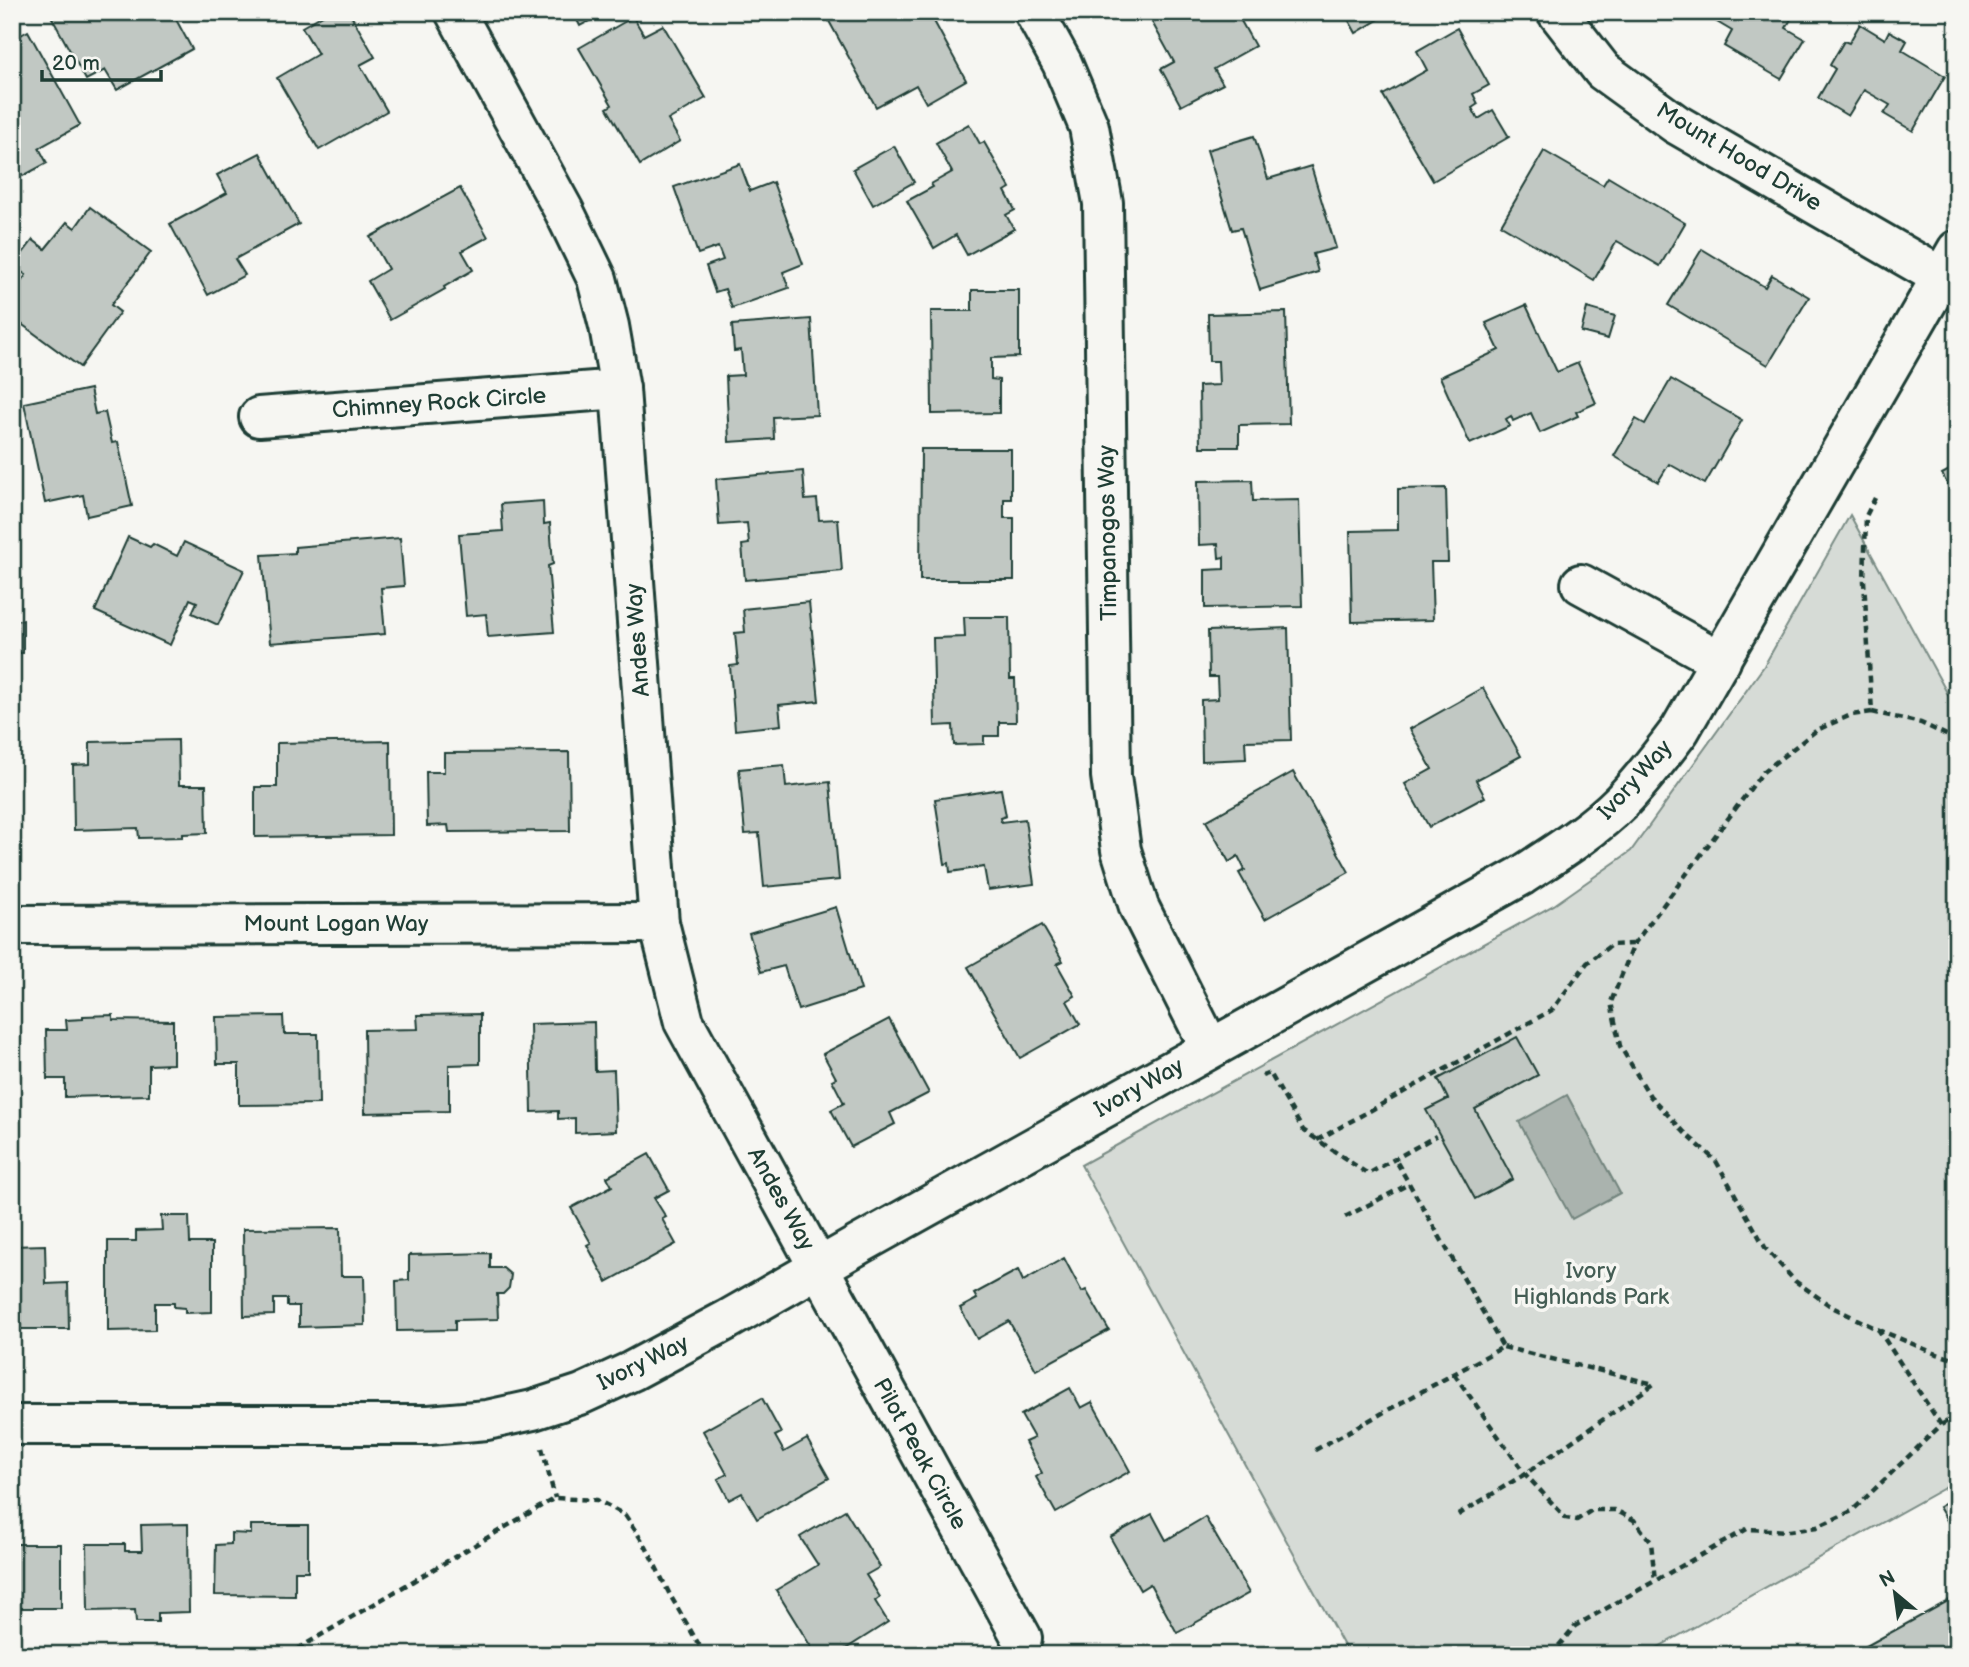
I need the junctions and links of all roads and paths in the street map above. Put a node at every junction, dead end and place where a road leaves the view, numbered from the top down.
1 (455, 12) edge
2 (1034, 12) edge
3 (1557, 12) edge
4 (1952, 271) edge
5 (620, 389) junction
6 (259, 417) dead end
7 (1875, 498) dead end
8 (1581, 584) dead end
9 (1721, 661) junction
10 (1872, 712) junction
11 (1957, 740) edge
12 (659, 923) junction
13 (12, 925) edge
14 (1634, 944) junction
15 (1210, 1048) junction
16 (1262, 1076) dead end
17 (1436, 1136) dead end
18 (1317, 1140) junction
19 (1395, 1159) junction
20 (1409, 1184) junction
21 (1345, 1217) dead end
22 (819, 1268) junction
23 (1877, 1329) junction
24 (1503, 1347) junction
25 (1957, 1360) edge
26 (1454, 1374) junction
27 (1957, 1415) edge
28 (12, 1425) edge
29 (1941, 1425) junction
30 (541, 1445) dead end
31 (1315, 1450) dead end
32 (1525, 1474) junction
33 (555, 1498) junction
34 (1458, 1515) dead end
35 (1655, 1581) junction
36 (1022, 1638) dead end
37 (288, 1655) edge
38 (705, 1655) edge
39 (1551, 1655) edge

1 - 5 street, Andes Way
2 - 15 street, Timpanogos Way
3 - 4 street, Mount Hood Drive
4 - 9 street, Ivory Way
5 - 6 street, Chimney Rock Circle
5 - 12 street, Andes Way
7 - 10 path
8 - 9 street
9 - 15 street, Ivory Way
10 - 11 path
10 - 14 path
12 - 13 street, Mount Logan Way
12 - 22 street, Andes Way
14 - 18 path
14 - 23 path
15 - 22 street, Ivory Way
16 - 18 path
17 - 19 path
18 - 19 path
19 - 20 path
20 - 21 path
20 - 24 path
22 - 28 street, Ivory Way
22 - 36 street, Pilot Peak Circle
23 - 25 path
23 - 29 path
24 - 26 path
24 - 32 path
26 - 31 path
26 - 32 path
27 - 29 path
29 - 35 path
30 - 33 path
32 - 34 path
32 - 35 path
33 - 37 path
33 - 38 path
35 - 39 path

